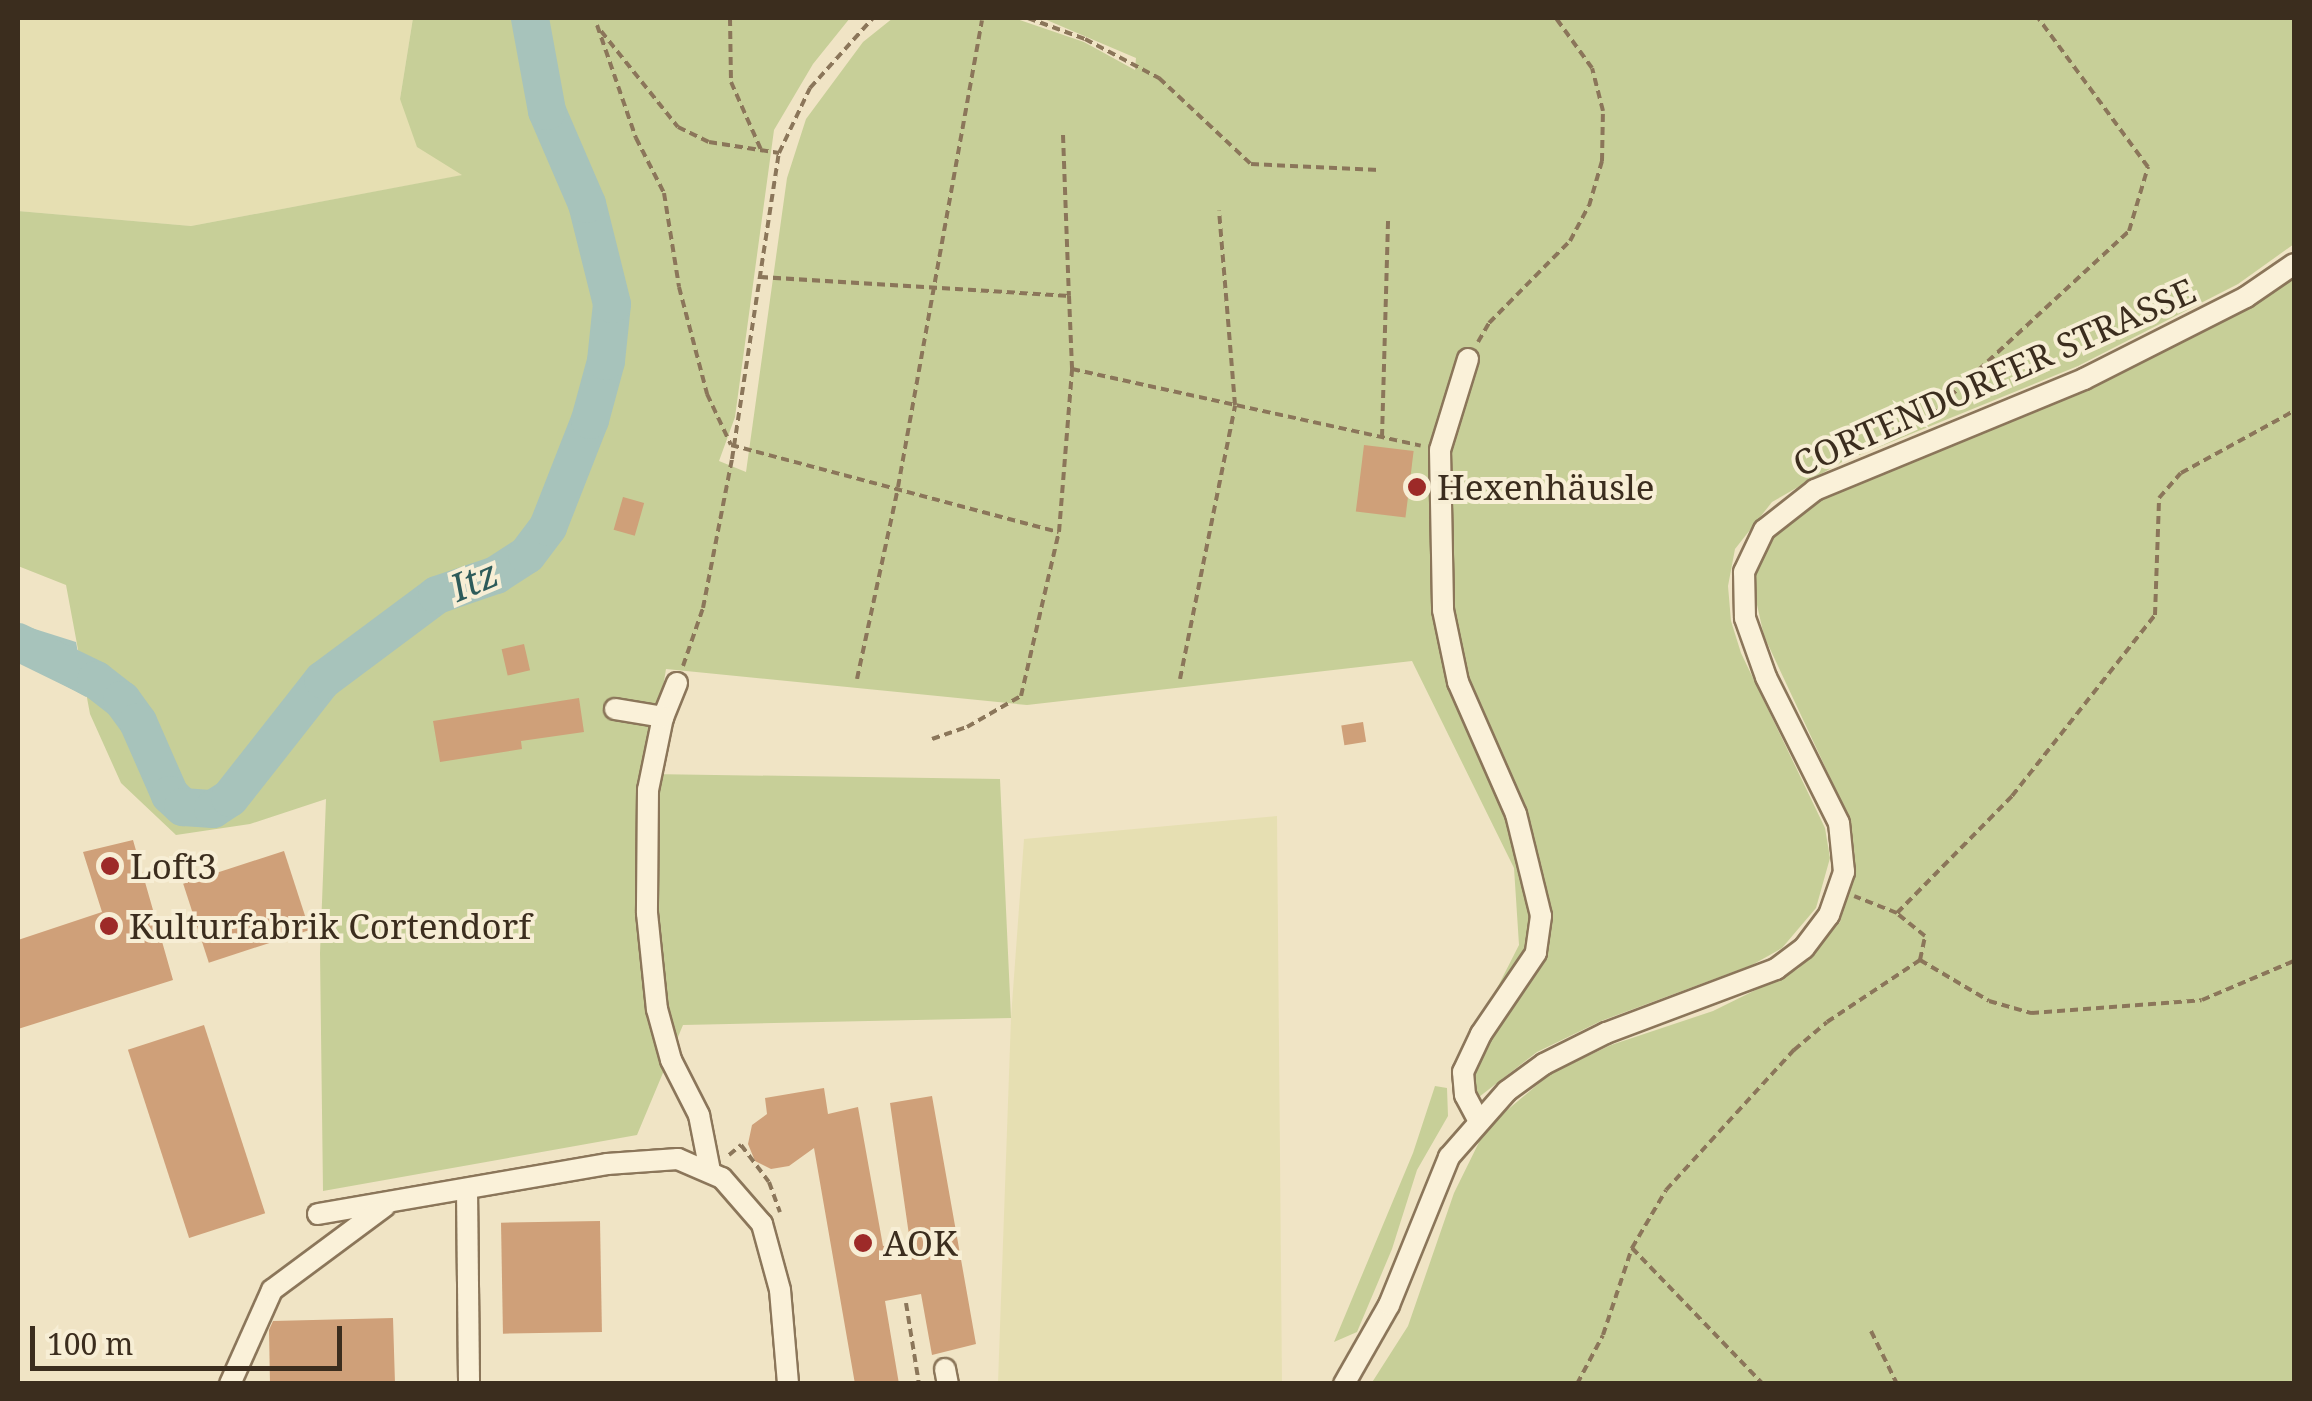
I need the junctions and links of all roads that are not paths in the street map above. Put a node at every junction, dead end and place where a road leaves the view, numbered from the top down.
1 (2294, 264) edge
2 (1468, 359) road end
3 (677, 684) road end
4 (614, 710) dead end
5 (663, 717) junction
6 (1478, 1120) junction
7 (710, 1171) junction
8 (467, 1189) junction
9 (390, 1202) junction
10 (318, 1214) dead end
11 (230, 1384) edge
12 (469, 1384) edge
13 (788, 1384) edge
14 (1344, 1384) edge

1 - 6 street, CORTENDORFER STRASSE
2 - 6 street
3 - 5 street
4 - 5 street
5 - 7 street
6 - 14 street, CORTENDORFER STRASSE
7 - 8 street
7 - 13 street
8 - 9 street
8 - 12 street
9 - 10 street
9 - 11 street

